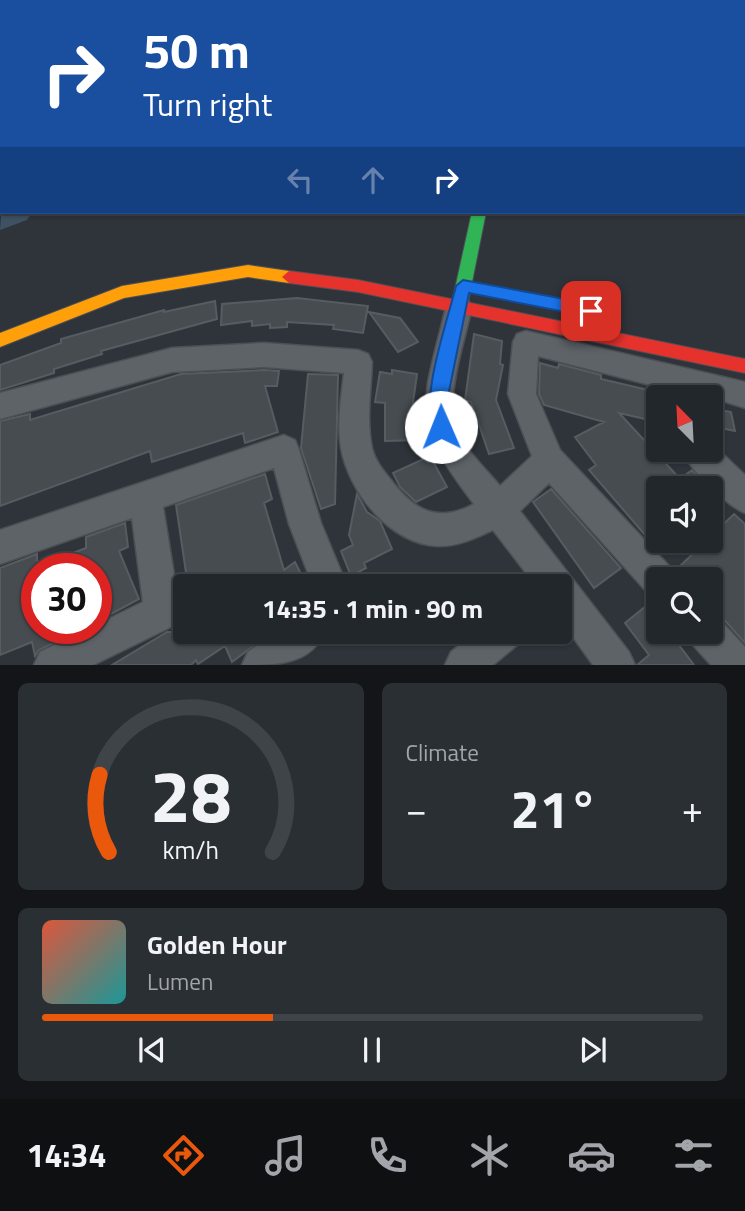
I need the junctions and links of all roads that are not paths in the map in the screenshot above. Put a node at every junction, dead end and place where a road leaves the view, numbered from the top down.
1 (479, 214) edge
2 (271, 258) dead end
3 (462, 291) junction
4 (38, 307) dead end
5 (0, 340) edge
6 (745, 366) edge
7 (667, 385) edge
8 (723, 393) edge
9 (745, 395) edge
10 (0, 406) edge
11 (549, 461) junction
12 (709, 462) edge
13 (745, 497) edge
14 (146, 498) junction
15 (497, 509) junction
16 (0, 547) edge
17 (647, 567) edge
18 (325, 574) edge
19 (548, 574) edge
20 (572, 605) edge
21 (290, 644) edge
22 (489, 644) edge
23 (717, 644) edge
24 (53, 665) edge
25 (261, 665) edge
26 (464, 665) edge
27 (617, 665) edge
28 (736, 665) edge

1 - 3 street
2 - 4 street
3 - 5 street
3 - 6 street
3 - 15 street
7 - 11 street
8 - 9 street
10 - 15 street
11 - 15 street
11 - 17 street
12 - 13 street
14 - 16 street
14 - 18 street
14 - 24 street
15 - 19 street
20 - 27 street
21 - 25 street
22 - 26 street
23 - 28 street

